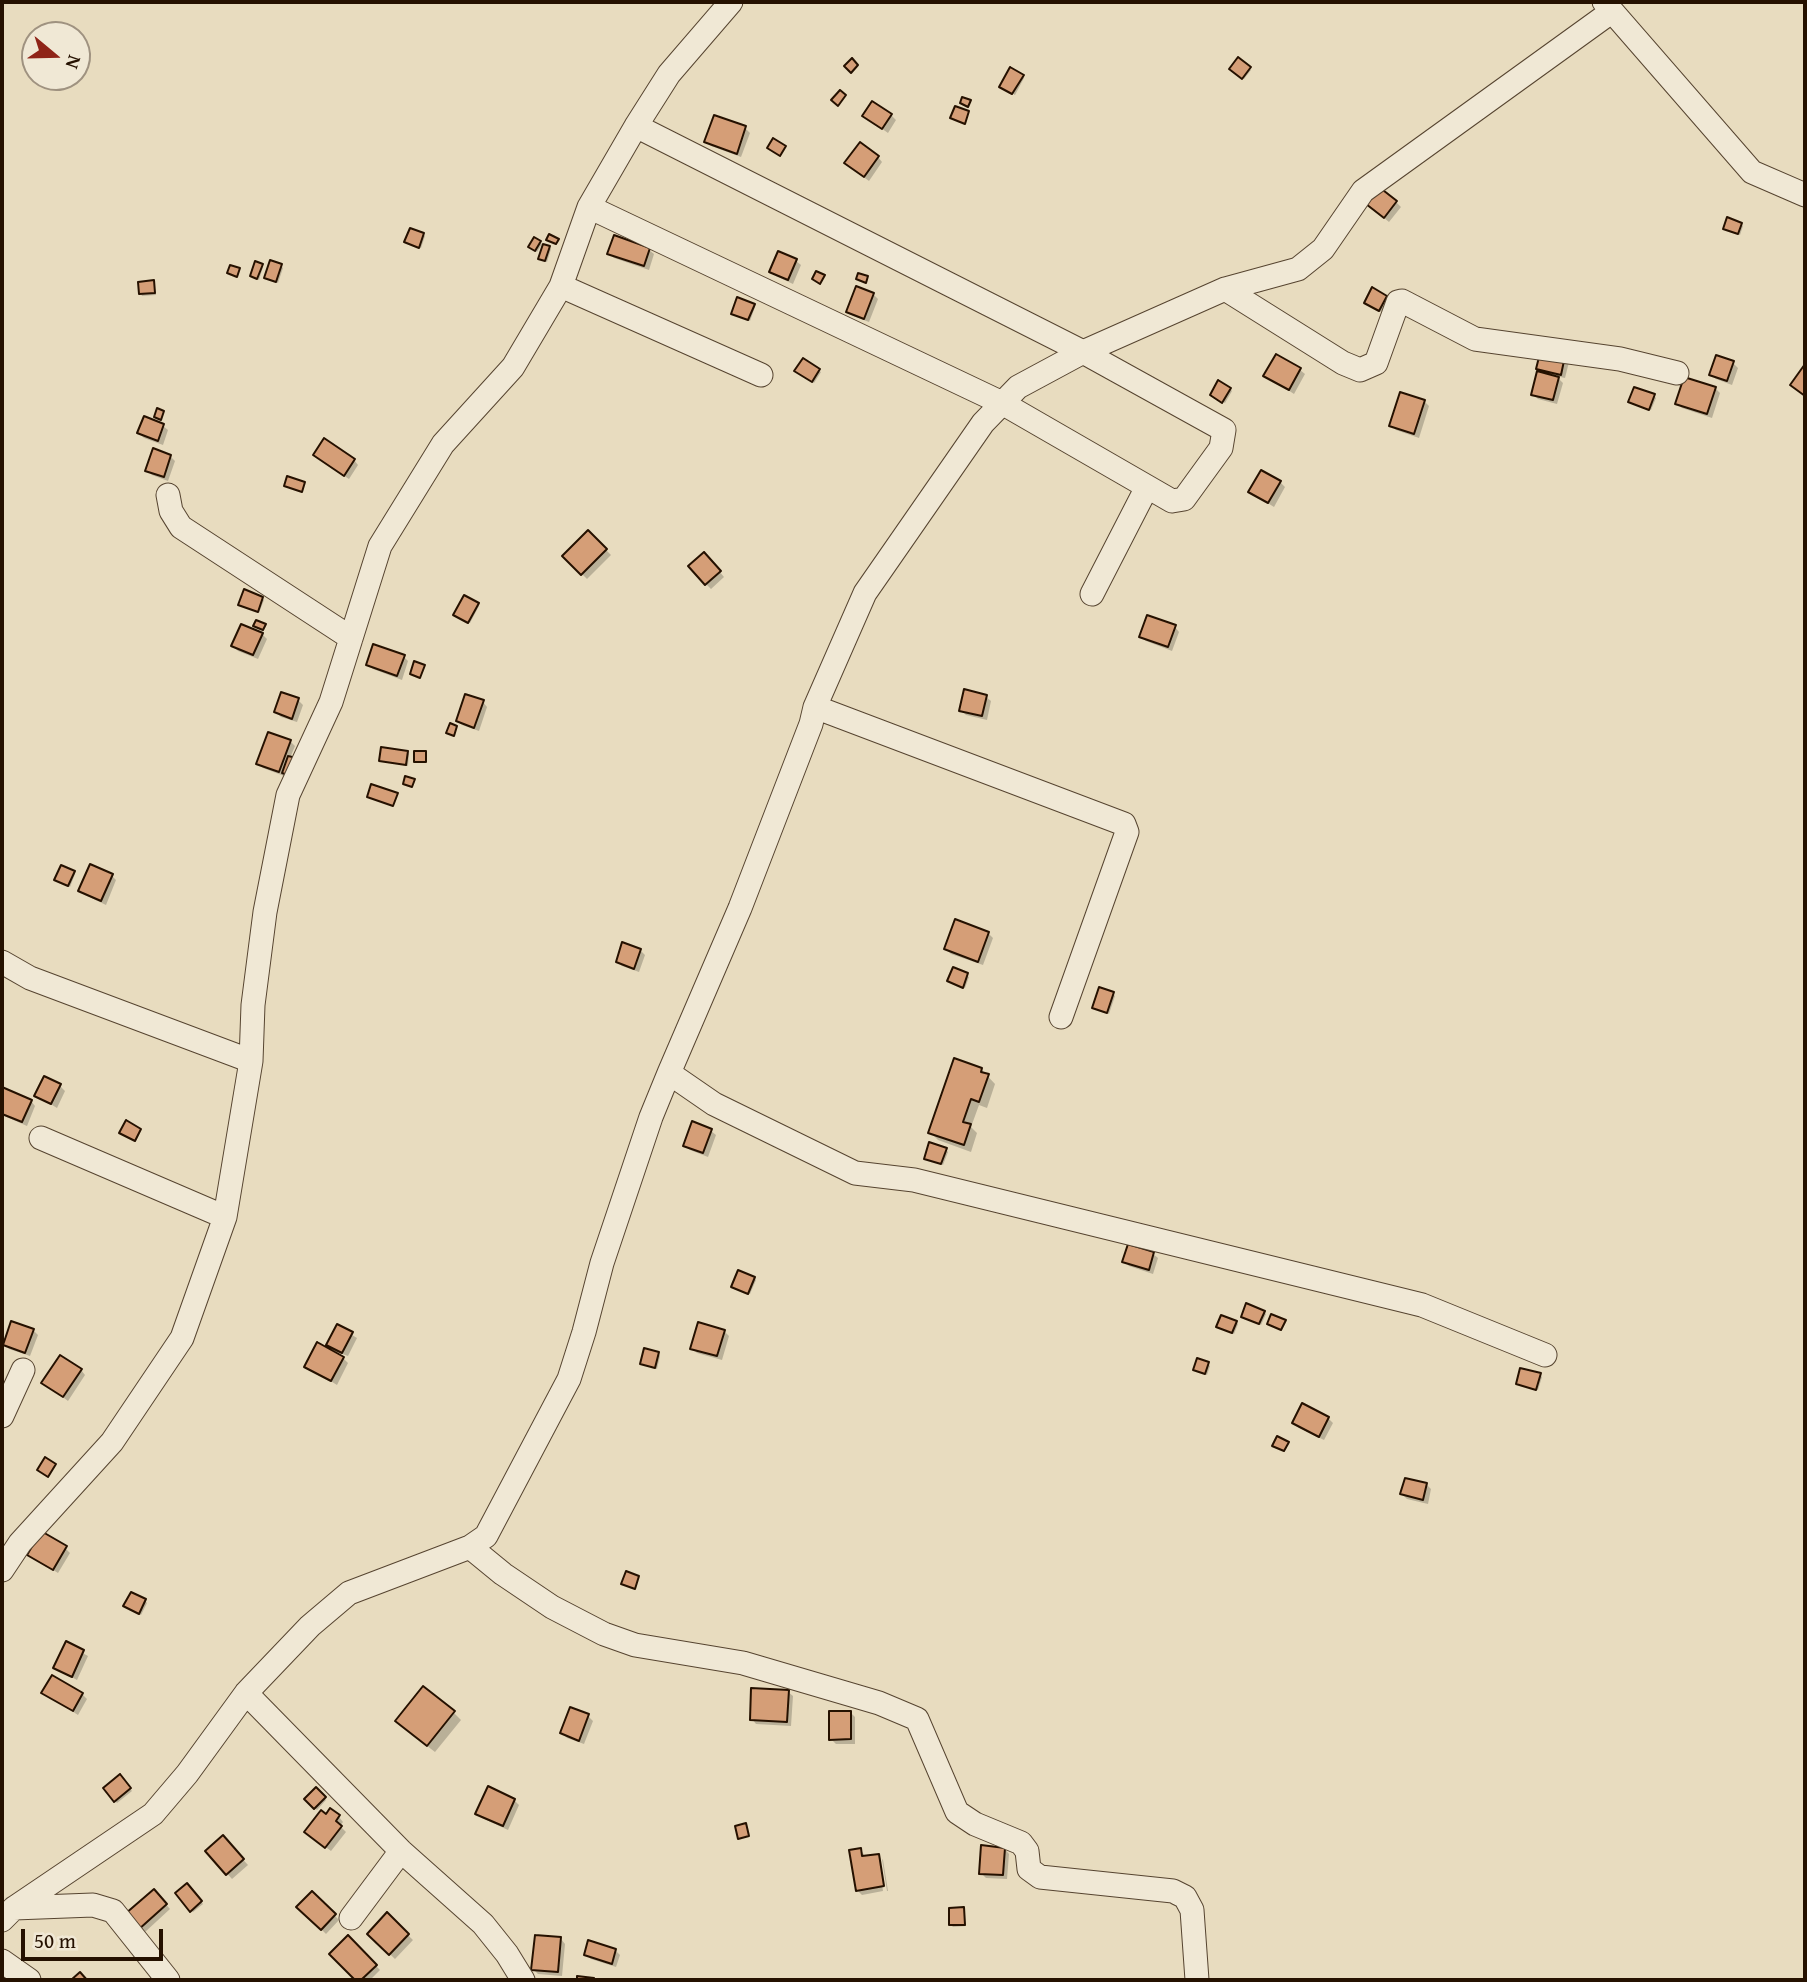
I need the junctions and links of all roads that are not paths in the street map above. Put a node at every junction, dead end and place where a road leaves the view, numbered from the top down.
1 (731, 2) edge
2 (1608, 7) edge
3 (636, 126) junction
4 (1805, 195) edge
5 (590, 207) junction
6 (561, 286) junction
7 (1225, 289) junction
8 (1083, 352) junction
9 (1677, 373) dead end
10 (761, 376) dead end
11 (1002, 403) junction
12 (1147, 487) junction
13 (167, 495) dead end
14 (1092, 594) dead end
15 (351, 638) junction
16 (815, 708) junction
17 (2, 962) edge
18 (1061, 1017) dead end
19 (251, 1061) junction
20 (669, 1073) junction
21 (41, 1138) dead end
22 (225, 1217) junction
23 (1545, 1355) dead end
24 (23, 1370) dead end
25 (2, 1416) edge
26 (11, 1539) edge
27 (470, 1547) junction
28 (2, 1570) edge
29 (246, 1693) junction
30 (401, 1851) junction
31 (8, 1914) edge
32 (351, 1918) dead end
33 (2, 1961) edge
34 (29, 1980) edge
35 (167, 1980) edge
36 (523, 1980) edge
37 (1196, 1980) edge

1 - 3 street
2 - 4 street
2 - 7 street
3 - 5 street
3 - 8 street
5 - 6 street
5 - 11 street
6 - 10 street
6 - 15 street
7 - 8 street
7 - 9 street
8 - 11 street
8 - 12 street
11 - 12 street
11 - 16 street
12 - 14 street
13 - 15 street
15 - 19 street
16 - 18 street
16 - 20 street
17 - 19 street
19 - 22 street
20 - 23 street
20 - 27 street
21 - 22 street
22 - 26 street
24 - 25 street
26 - 28 street
27 - 29 street
27 - 37 street
29 - 30 street
29 - 31 street
30 - 32 street
30 - 36 street
31 - 35 street
33 - 34 street

